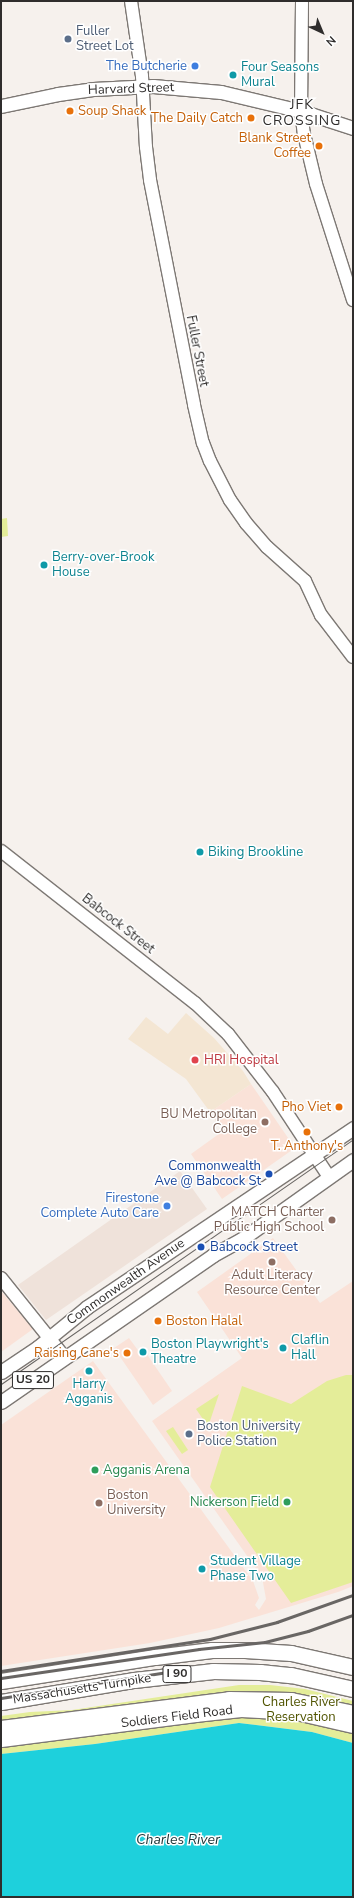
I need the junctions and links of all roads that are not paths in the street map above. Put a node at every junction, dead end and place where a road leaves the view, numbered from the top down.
1 (131, 1) edge
2 (302, 1) edge
3 (143, 86) junction
4 (1, 106) edge
5 (301, 111) junction
6 (353, 128) edge
7 (353, 300) edge
8 (353, 657) edge
9 (1, 850) edge
10 (353, 1128) edge
11 (313, 1155) junction
12 (353, 1160) edge
13 (329, 1178) junction
14 (1, 1278) edge
15 (50, 1337) junction
16 (65, 1358) junction
17 (1, 1372) edge
18 (1, 1402) edge
19 (353, 1667) edge
20 (1, 1681) edge
21 (353, 1689) edge
22 (1, 1702) edge
23 (353, 1713) edge
24 (353, 1725) edge
25 (1, 1728) edge
26 (1, 1739) edge

1 - 3 street, Fuller Street
2 - 5 street
3 - 4 main road, Harvard Street
3 - 5 main road, Harvard Street
3 - 8 street, Fuller Street
5 - 6 main road, Harvard Street
5 - 7 street
9 - 11 street, Babcock Street
10 - 11 main road, Commonwealth Avenue / US 20
11 - 13 street, Babcock Street
11 - 15 main road, Commonwealth Avenue / US 20
12 - 13 main road, US 20
13 - 16 main road, US 20
14 - 15 street
15 - 16 street
15 - 17 main road, Commonwealth Avenue / US 20
16 - 18 main road, US 20
19 - 20 highway, Massachusetts Turnpike / I 90
21 - 22 highway, Massachusetts Turnpike / I 90
23 - 25 highway, Soldiers Field Road
24 - 26 highway, Soldiers Field Road

